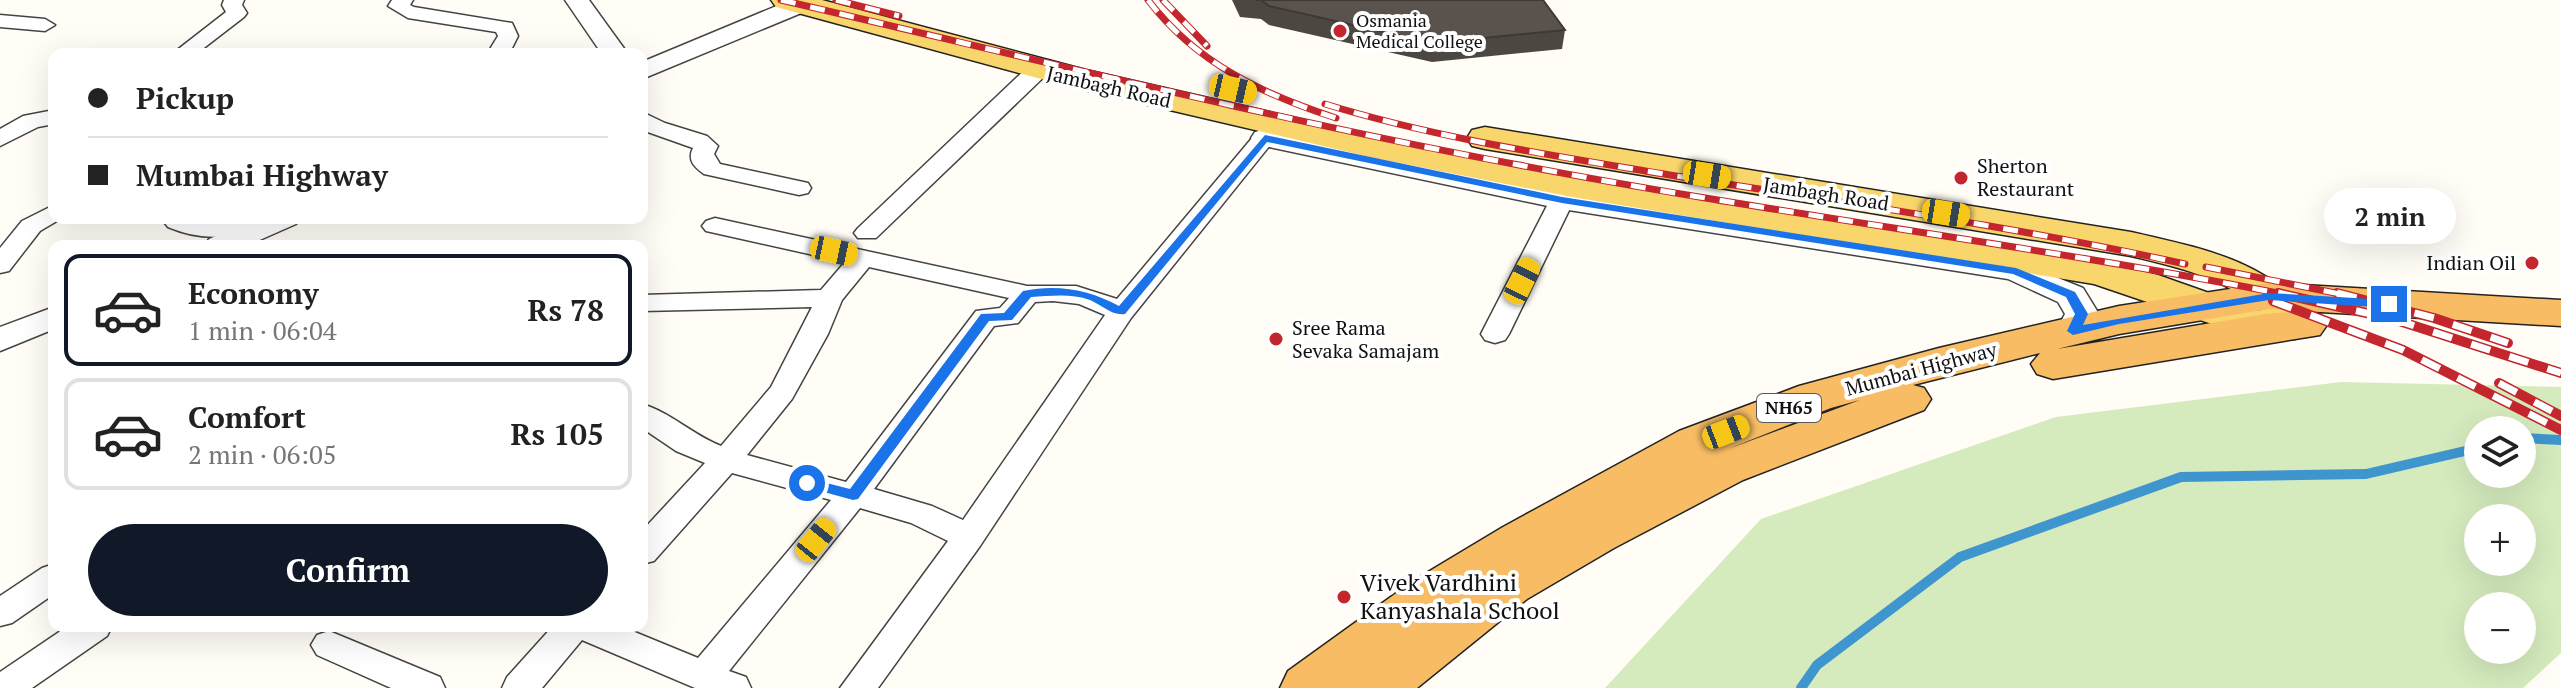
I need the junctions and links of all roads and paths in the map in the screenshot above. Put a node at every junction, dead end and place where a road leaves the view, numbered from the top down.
1 (234, 0) edge
2 (403, 0) edge
3 (577, 0) edge
4 (870, 0) edge
5 (794, 2) edge
6 (0, 21) edge
7 (45, 25) dead end
8 (191, 48) edge
9 (501, 48) edge
10 (611, 48) edge
11 (648, 68) edge
12 (1038, 70) junction
13 (48, 118) edge
14 (648, 122) edge
15 (1270, 131) junction
16 (0, 139) edge
17 (799, 188) dead end
18 (1562, 200) junction
19 (48, 216) edge
20 (181, 224) edge
21 (231, 224) edge
22 (271, 224) edge
23 (715, 226) dead end
24 (234, 240) edge
25 (866, 245) junction
26 (0, 265) edge
27 (1027, 294) junction
28 (829, 298) junction
29 (648, 303) edge
30 (2205, 305) junction
31 (1121, 312) junction
32 (2561, 313) edge
33 (2276, 316) junction
34 (48, 319) edge
35 (2073, 331) junction
36 (2561, 333) edge
37 (3, 334) edge
38 (1495, 334) dead end
39 (648, 418) edge
40 (726, 460) junction
41 (853, 495) junction
42 (969, 537) junction
43 (648, 545) edge
44 (48, 580) edge
45 (5, 602) edge
46 (86, 632) edge
47 (569, 632) edge
48 (598, 632) edge
49 (329, 645) dead end
50 (719, 682) edge
51 (4, 688) edge
52 (427, 688) edge
53 (520, 688) edge
54 (858, 688) edge
55 (1308, 688) edge
56 (1376, 688) edge

1 - 8 street
2 - 9 street
3 - 10 street
4 - 33 main road, Jambagh Road
5 - 11 street
5 - 12 main road, Jambagh Road
6 - 7 street
12 - 15 main road, Jambagh Road
12 - 25 street
13 - 16 street
14 - 17 street
15 - 18 street
15 - 30 main road, Jambagh Road
15 - 31 street
18 - 35 street
18 - 38 street
19 - 26 street
20 - 21 street
22 - 24 street
23 - 25 street
25 - 27 street
25 - 28 street
27 - 31 street
27 - 41 street
28 - 29 street
28 - 40 street
30 - 33 highway, Mumbai Highway / NH65
30 - 35 highway, Mumbai Highway / NH65
31 - 42 street
32 - 33 highway, Mumbai Highway / NH65
33 - 36 highway, Mumbai Highway / NH65
33 - 56 highway, Mumbai Highway / NH65
34 - 37 street
35 - 55 highway, Mumbai Highway / NH65
39 - 40 street
40 - 41 street
40 - 43 street
41 - 42 street
41 - 50 street
42 - 54 street
44 - 45 street
46 - 51 street
47 - 53 street
48 - 50 street
49 - 52 street

